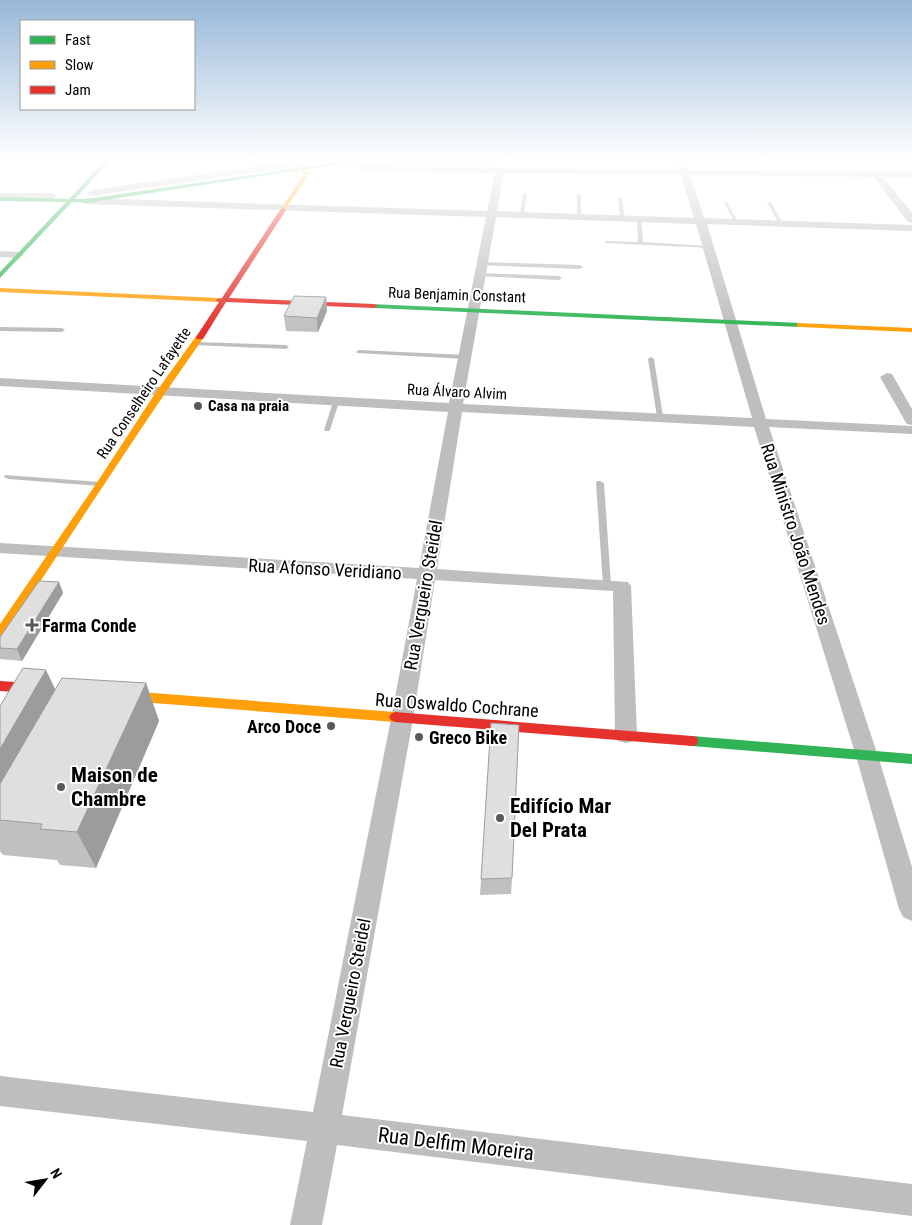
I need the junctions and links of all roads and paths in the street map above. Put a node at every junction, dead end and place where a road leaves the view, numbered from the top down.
1 (56, 216) edge
2 (281, 216) edge
3 (489, 216) edge
4 (586, 216) edge
5 (699, 216) edge
6 (733, 216) edge
7 (777, 216) edge
8 (622, 217) joint
9 (639, 218) junction
10 (700, 220) junction
11 (736, 221) junction
12 (781, 223) junction
13 (912, 228) edge
14 (607, 242) dead end
15 (641, 244) junction
16 (709, 247) junction
17 (0, 254) edge
18 (19, 255) junction
19 (580, 267) dead end
20 (480, 269) junction
21 (0, 276) edge
22 (559, 278) dead end
23 (0, 290) edge
24 (225, 300) junction
25 (472, 310) junction
26 (731, 322) junction
27 (0, 329) edge
28 (62, 330) dead end
29 (912, 330) edge
30 (196, 344) junction
31 (286, 347) dead end
32 (359, 352) dead end
33 (465, 357) junction
34 (651, 359) dead end
35 (887, 377) dead end
36 (0, 382) edge
37 (160, 392) junction
38 (336, 402) junction
39 (457, 408) junction
40 (660, 417) junction
41 (912, 421) edge
42 (760, 422) junction
43 (328, 430) dead end
44 (912, 430) edge
45 (8, 477) dead end
46 (600, 483) dead end
47 (101, 484) junction
48 (0, 548) edge
49 (53, 552) junction
50 (426, 575) junction
51 (607, 585) junction
52 (0, 633) edge
53 (0, 686) edge
54 (60, 690) edge
55 (104, 694) edge
56 (402, 719) junction
57 (626, 735) junction
58 (867, 756) junction
59 (912, 759) edge
60 (912, 909) edge
61 (0, 1091) edge
62 (324, 1128) junction
63 (912, 1200) edge
64 (306, 1225) edge

1 - 18 main road
2 - 24 main road, Rua Conselheiro Lafayette
3 - 20 street, Rua Vergueiro Steidel
4 - 8 street
5 - 10 street, Rua Ministro João Mendes
6 - 11 lane
7 - 12 lane
8 - 9 street
9 - 10 street
9 - 15 lane
10 - 11 street
10 - 16 street, Rua Ministro João Mendes
11 - 12 street
12 - 13 street
14 - 15 lane
15 - 16 lane
16 - 26 street, Rua Ministro João Mendes
17 - 18 street
18 - 21 main road
19 - 20 lane
20 - 22 lane
20 - 25 street, Rua Vergueiro Steidel
23 - 24 main road, Rua Benjamin Constant
24 - 25 main road, Rua Benjamin Constant
24 - 30 main road, Rua Conselheiro Lafayette
25 - 26 main road, Rua Benjamin Constant
25 - 33 street, Rua Vergueiro Steidel
26 - 29 main road, Rua Benjamin Constant
26 - 42 street, Rua Ministro João Mendes
27 - 28 lane
30 - 31 lane
30 - 37 main road, Rua Conselheiro Lafayette
32 - 33 lane
33 - 39 street, Rua Vergueiro Steidel
34 - 40 lane
35 - 41 street
36 - 37 street, Rua Álvaro Alvim
37 - 38 street, Rua Álvaro Alvim
37 - 47 main road, Rua Conselheiro Lafayette
38 - 39 street, Rua Álvaro Alvim
38 - 43 lane
39 - 40 street, Rua Álvaro Alvim
39 - 50 street, Rua Vergueiro Steidel
40 - 42 street, Rua Álvaro Alvim
42 - 44 street, Rua Álvaro Alvim
42 - 58 street, Rua Ministro João Mendes
45 - 47 lane
46 - 51 lane
47 - 49 main road, Rua Conselheiro Lafayette
48 - 49 street, Rua Afonso Veridiano
49 - 50 street, Rua Afonso Veridiano
49 - 52 main road, Rua Conselheiro Lafayette
50 - 51 street, Rua Afonso Veridiano
50 - 56 street, Rua Vergueiro Steidel
51 - 57 street
53 - 54 main road
55 - 56 main road, Rua Oswaldo Cochrane
56 - 57 main road, Rua Oswaldo Cochrane
56 - 62 street, Rua Vergueiro Steidel
57 - 58 main road, Rua Oswaldo Cochrane
58 - 59 main road, Rua Oswaldo Cochrane
58 - 60 street, Rua Ministro João Mendes
61 - 62 street, Rua Delfim Moreira
62 - 63 street, Rua Delfim Moreira
62 - 64 street, Rua Vergueiro Steidel

